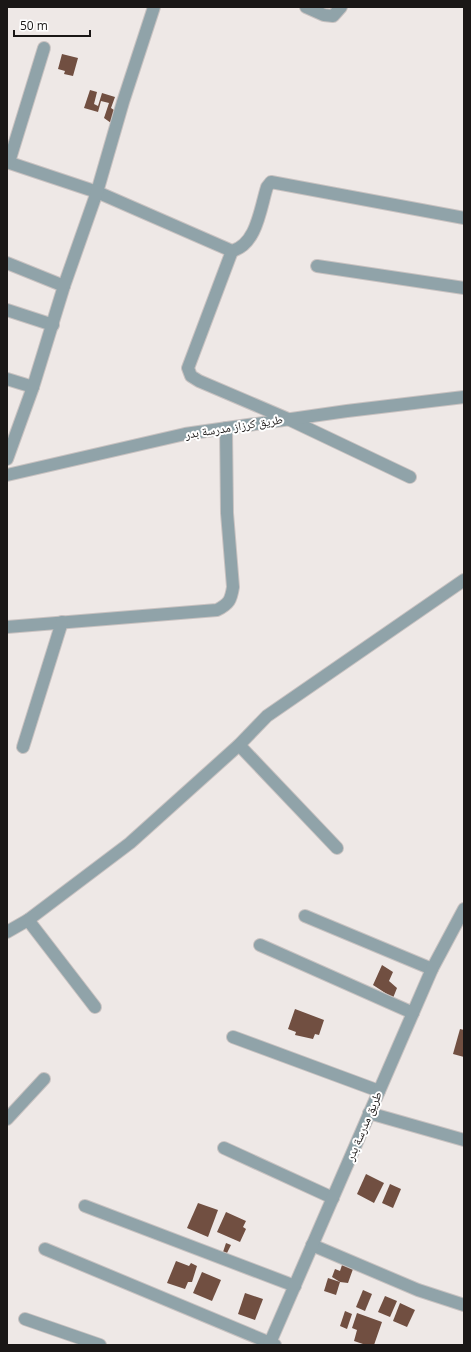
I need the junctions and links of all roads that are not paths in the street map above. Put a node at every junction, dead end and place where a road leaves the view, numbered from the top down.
1 (154, 7) edge
2 (306, 7) edge
3 (341, 7) edge
4 (44, 48) dead end
5 (8, 162) edge
6 (97, 192) junction
7 (464, 218) edge
8 (232, 251) junction
9 (7, 263) edge
10 (317, 266) dead end
11 (64, 286) junction
12 (464, 288) edge
13 (7, 310) edge
14 (53, 325) junction
15 (7, 379) edge
16 (33, 387) junction
17 (464, 397) edge
18 (288, 419) junction
19 (226, 428) junction
20 (7, 459) edge
21 (7, 475) edge
22 (410, 477) dead end
23 (464, 580) edge
24 (62, 622) junction
25 (7, 626) edge
26 (239, 745) junction
27 (23, 747) dead end
28 (337, 848) dead end
29 (464, 910) edge
30 (305, 916) dead end
31 (28, 920) junction
32 (7, 932) edge
33 (260, 945) dead end
34 (432, 969) junction
35 (94, 1007) dead end
36 (413, 1013) junction
37 (233, 1037) dead end
38 (44, 1079) dead end
39 (379, 1091) junction
40 (369, 1113) junction
41 (7, 1119) edge
42 (464, 1140) edge
43 (224, 1148) dead end
44 (333, 1198) junction
45 (85, 1206) dead end
46 (312, 1245) junction
47 (45, 1249) dead end
48 (294, 1286) junction
49 (464, 1305) edge
50 (24, 1318) dead end
51 (271, 1344) edge
52 (100, 1345) edge

1 - 6 street
2 - 3 street
4 - 5 street
5 - 6 street
6 - 8 street
6 - 11 street
7 - 8 street
8 - 18 street
9 - 11 street
10 - 12 street
11 - 14 street
13 - 14 street
14 - 16 street
15 - 16 street
16 - 20 street
17 - 18 street, طريق كرزاز مدرسة بدر
18 - 19 street, طريق كرزاز مدرسة بدر
18 - 22 street
19 - 21 street, طريق كرزاز مدرسة بدر
19 - 24 street
23 - 26 street
24 - 25 street
24 - 27 street
26 - 28 street
26 - 31 street
29 - 34 street, طريق مدرسة بدر
30 - 34 street
31 - 32 street
31 - 35 street
33 - 36 street
34 - 36 street, طريق مدرسة بدر
36 - 39 street, طريق مدرسة بدر
37 - 39 street
38 - 41 street
39 - 40 street, طريق مدرسة بدر
40 - 42 street
40 - 44 street, طريق مدرسة بدر
43 - 44 street
44 - 46 street, طريق مدرسة بدر
45 - 48 street
46 - 48 street, طريق مدرسة بدر
46 - 49 street
47 - 51 street
48 - 51 street, طريق مدرسة بدر
50 - 52 street

